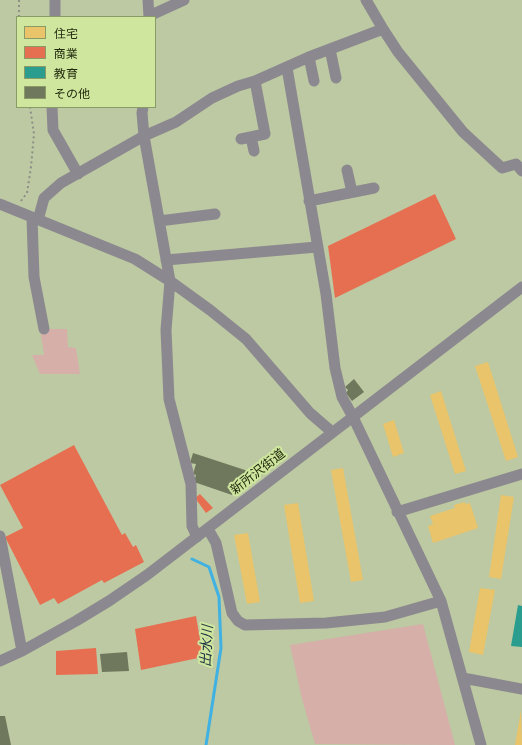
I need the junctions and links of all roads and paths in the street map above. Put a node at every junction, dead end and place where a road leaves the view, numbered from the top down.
1 (19, 0) edge
2 (55, 0) edge
3 (148, 0) edge
4 (184, 0) edge
5 (366, 0) edge
6 (20, 16) edge
7 (55, 16) edge
8 (149, 16) edge
9 (151, 16) edge
10 (383, 30) junction
11 (330, 49) junction
12 (309, 57) junction
13 (287, 68) junction
14 (336, 78) dead end
15 (314, 80) dead end
16 (255, 81) junction
17 (30, 108) edge
18 (52, 108) edge
19 (143, 108) edge
20 (144, 136) junction
21 (254, 151) dead end
22 (347, 170) dead end
23 (522, 171) edge
24 (78, 174) junction
25 (374, 188) dead end
26 (352, 192) junction
27 (309, 201) junction
28 (0, 204) edge
29 (14, 210) junction
30 (215, 214) dead end
31 (35, 219) junction
32 (159, 221) junction
33 (317, 247) junction
34 (166, 260) junction
35 (170, 281) junction
36 (522, 287) edge
37 (44, 329) dead end
38 (353, 417) junction
39 (332, 432) junction
40 (522, 474) edge
41 (397, 512) junction
42 (208, 529) junction
43 (0, 536) edge
44 (197, 537) junction
45 (441, 601) junction
46 (22, 651) junction
47 (0, 661) edge
48 (464, 678) junction
49 (522, 690) edge
50 (482, 745) edge

1 - 6 path
2 - 7 street
3 - 8 street
4 - 9 street
5 - 10 street
10 - 11 street
10 - 23 street
11 - 12 street
11 - 14 street
12 - 13 street
12 - 15 street
13 - 16 street
13 - 27 street
16 - 20 street
16 - 21 street
17 - 29 path
18 - 24 street
19 - 20 street
20 - 24 street
20 - 32 street
22 - 26 street
24 - 31 street
25 - 26 street
26 - 27 street
27 - 33 street
28 - 29 street
29 - 31 street
30 - 32 street
31 - 35 street
31 - 37 street
32 - 34 street
33 - 34 street
33 - 38 street
34 - 35 street
35 - 39 street
35 - 44 street
36 - 38 street, 新所沢街道
38 - 39 street, 新所沢街道
38 - 41 street
39 - 42 street, 新所沢街道
40 - 41 street
41 - 45 street
42 - 44 street, 新所沢街道
42 - 45 street
43 - 46 street
44 - 46 street, 新所沢街道
45 - 48 street
46 - 47 street, 新所沢街道
48 - 49 street
48 - 50 street

